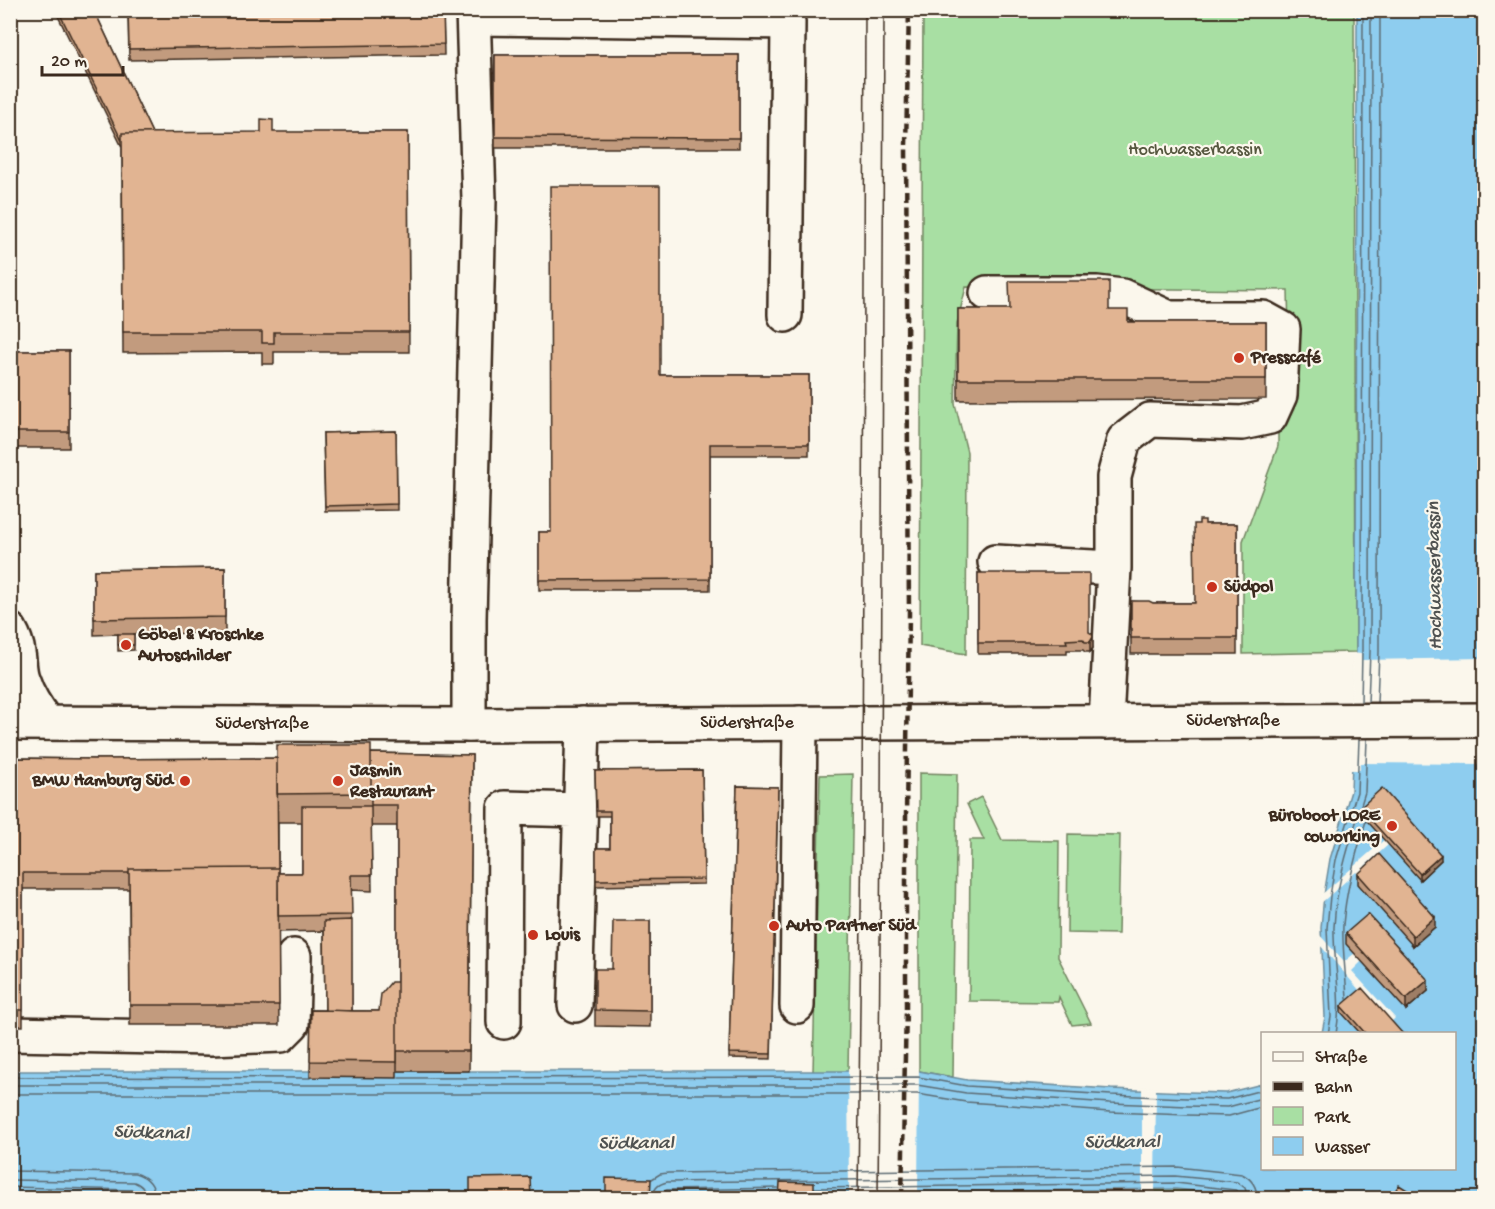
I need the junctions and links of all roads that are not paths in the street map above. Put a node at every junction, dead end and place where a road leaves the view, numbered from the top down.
1 (473, 14) edge
2 (788, 16) edge
3 (987, 293) dead end
4 (784, 315) dead end
5 (995, 562) dead end
6 (1114, 568) junction
7 (10, 630) edge
8 (1485, 720) edge
9 (1106, 722) junction
10 (10, 723) edge
11 (47, 723) junction
12 (800, 723) junction
13 (583, 724) junction
14 (469, 725) junction
15 (581, 810) junction
16 (294, 956) dead end
17 (575, 1005) dead end
18 (797, 1006) dead end
19 (504, 1022) dead end
20 (10, 1034) edge

1 - 2 main road
1 - 14 main road
2 - 4 main road
3 - 6 main road
5 - 6 main road
6 - 9 main road
7 - 11 main road
8 - 9 main road, Süderstraße
9 - 12 main road, Süderstraße
10 - 11 main road, Süderstraße
11 - 14 main road, Süderstraße
12 - 13 main road, Süderstraße
12 - 18 main road
13 - 14 main road, Süderstraße
13 - 15 main road
15 - 17 main road
15 - 19 main road
16 - 20 main road

